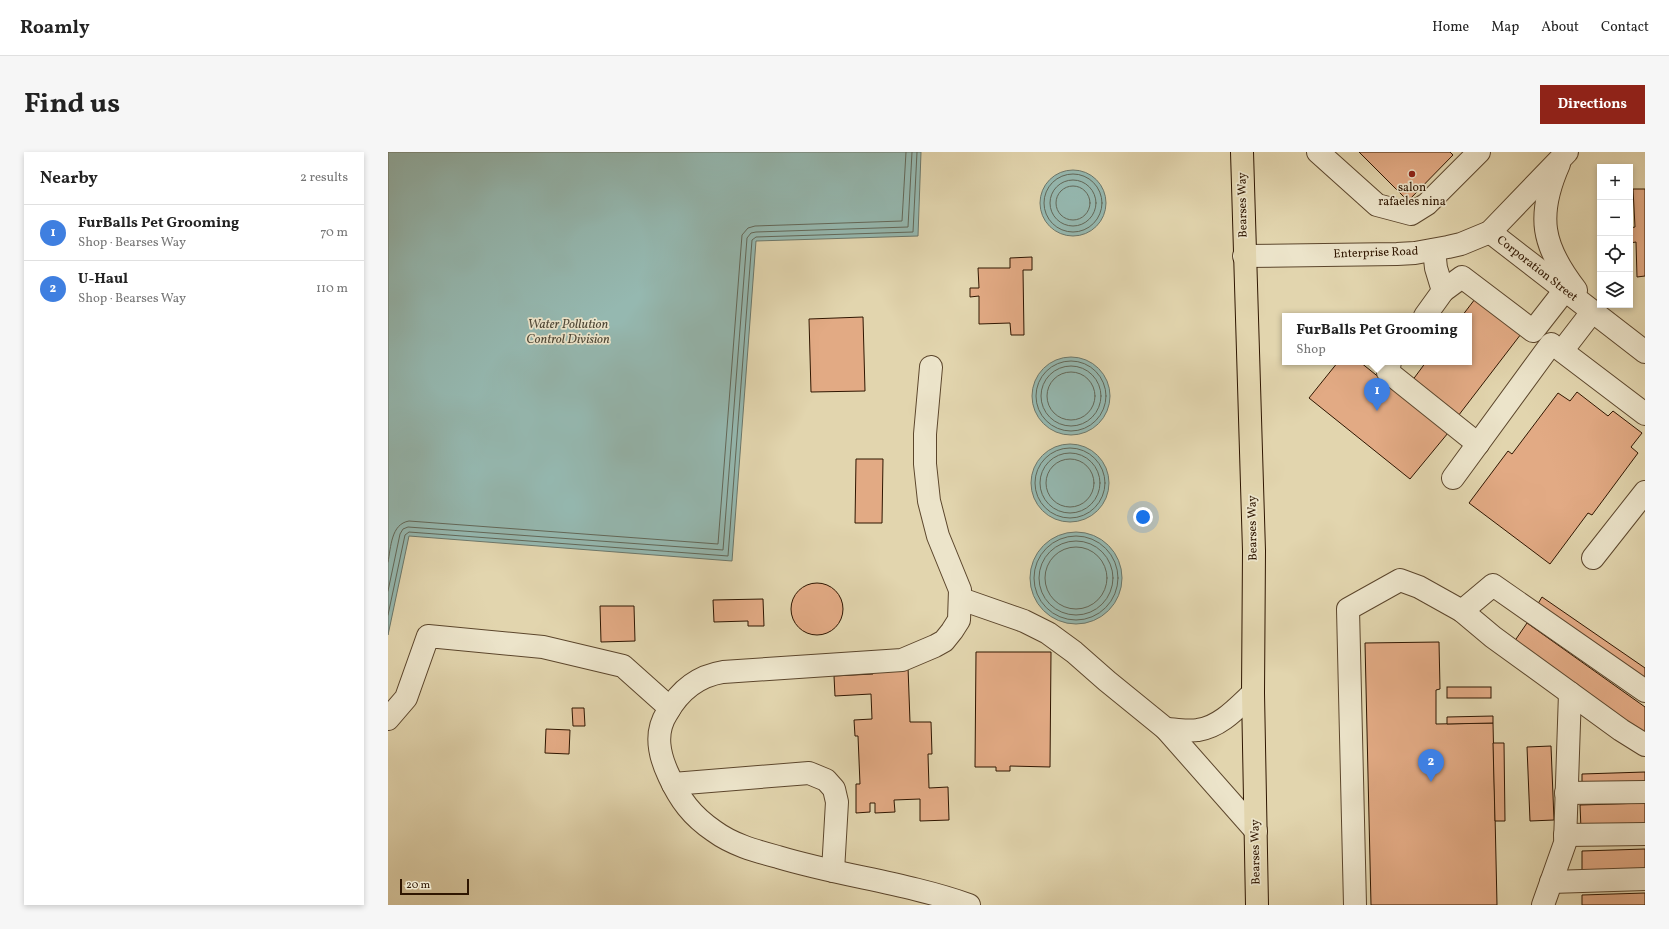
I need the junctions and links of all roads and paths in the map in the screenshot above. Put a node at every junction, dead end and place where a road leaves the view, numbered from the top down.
1 (1242, 152) edge
2 (1318, 152) edge
3 (1472, 154) edge
4 (1564, 155) edge
5 (1490, 232) junction
6 (1434, 250) junction
7 (1244, 256) junction
8 (1565, 290) junction
9 (1443, 291) junction
10 (1423, 313) edge
11 (1598, 316) junction
12 (1533, 331) junction
13 (1557, 348) junction
14 (1645, 352) edge
15 (1389, 365) edge
16 (931, 367) dead end
17 (1645, 414) edge
18 (1478, 444) junction
19 (1453, 478) dead end
20 (1645, 492) edge
21 (1593, 558) dead end
22 (961, 599) junction
23 (1462, 611) junction
24 (1645, 691) edge
25 (1252, 693) junction
26 (1570, 693) junction
27 (670, 708) junction
28 (388, 719) edge
29 (1166, 728) junction
30 (1645, 745) edge
31 (673, 784) junction
32 (1645, 792) edge
33 (1566, 793) junction
34 (1256, 831) junction
35 (1645, 834) edge
36 (1565, 835) junction
37 (832, 871) junction
38 (1645, 879) edge
39 (1551, 882) junction
40 (969, 905) edge
41 (1257, 905) edge
42 (1355, 905) edge
43 (1543, 905) edge

1 - 7 main road, Bearses Way
2 - 3 street
4 - 5 street, Enterprise Road
4 - 11 street, Corporation Street
5 - 6 street, Enterprise Road
5 - 8 street, Corporation Street
6 - 7 street, Enterprise Road
6 - 9 street
7 - 25 main road, Bearses Way
8 - 11 street, Corporation Street
8 - 12 street
9 - 10 street
9 - 12 street
11 - 13 street
11 - 14 street, Corporation Street
12 - 13 street
13 - 17 street
13 - 18 street
15 - 18 street
16 - 22 street
18 - 19 street
20 - 21 street
22 - 27 street
22 - 29 street
23 - 24 street
23 - 26 street
23 - 42 street
25 - 29 street
25 - 34 main road, Bearses Way
26 - 30 street
26 - 33 street
27 - 28 street
27 - 31 street
29 - 34 street
31 - 37 street
31 - 37 street
32 - 33 street
33 - 36 street
34 - 41 main road, Bearses Way
35 - 36 street
36 - 39 street
37 - 40 street
38 - 39 street
39 - 43 street

